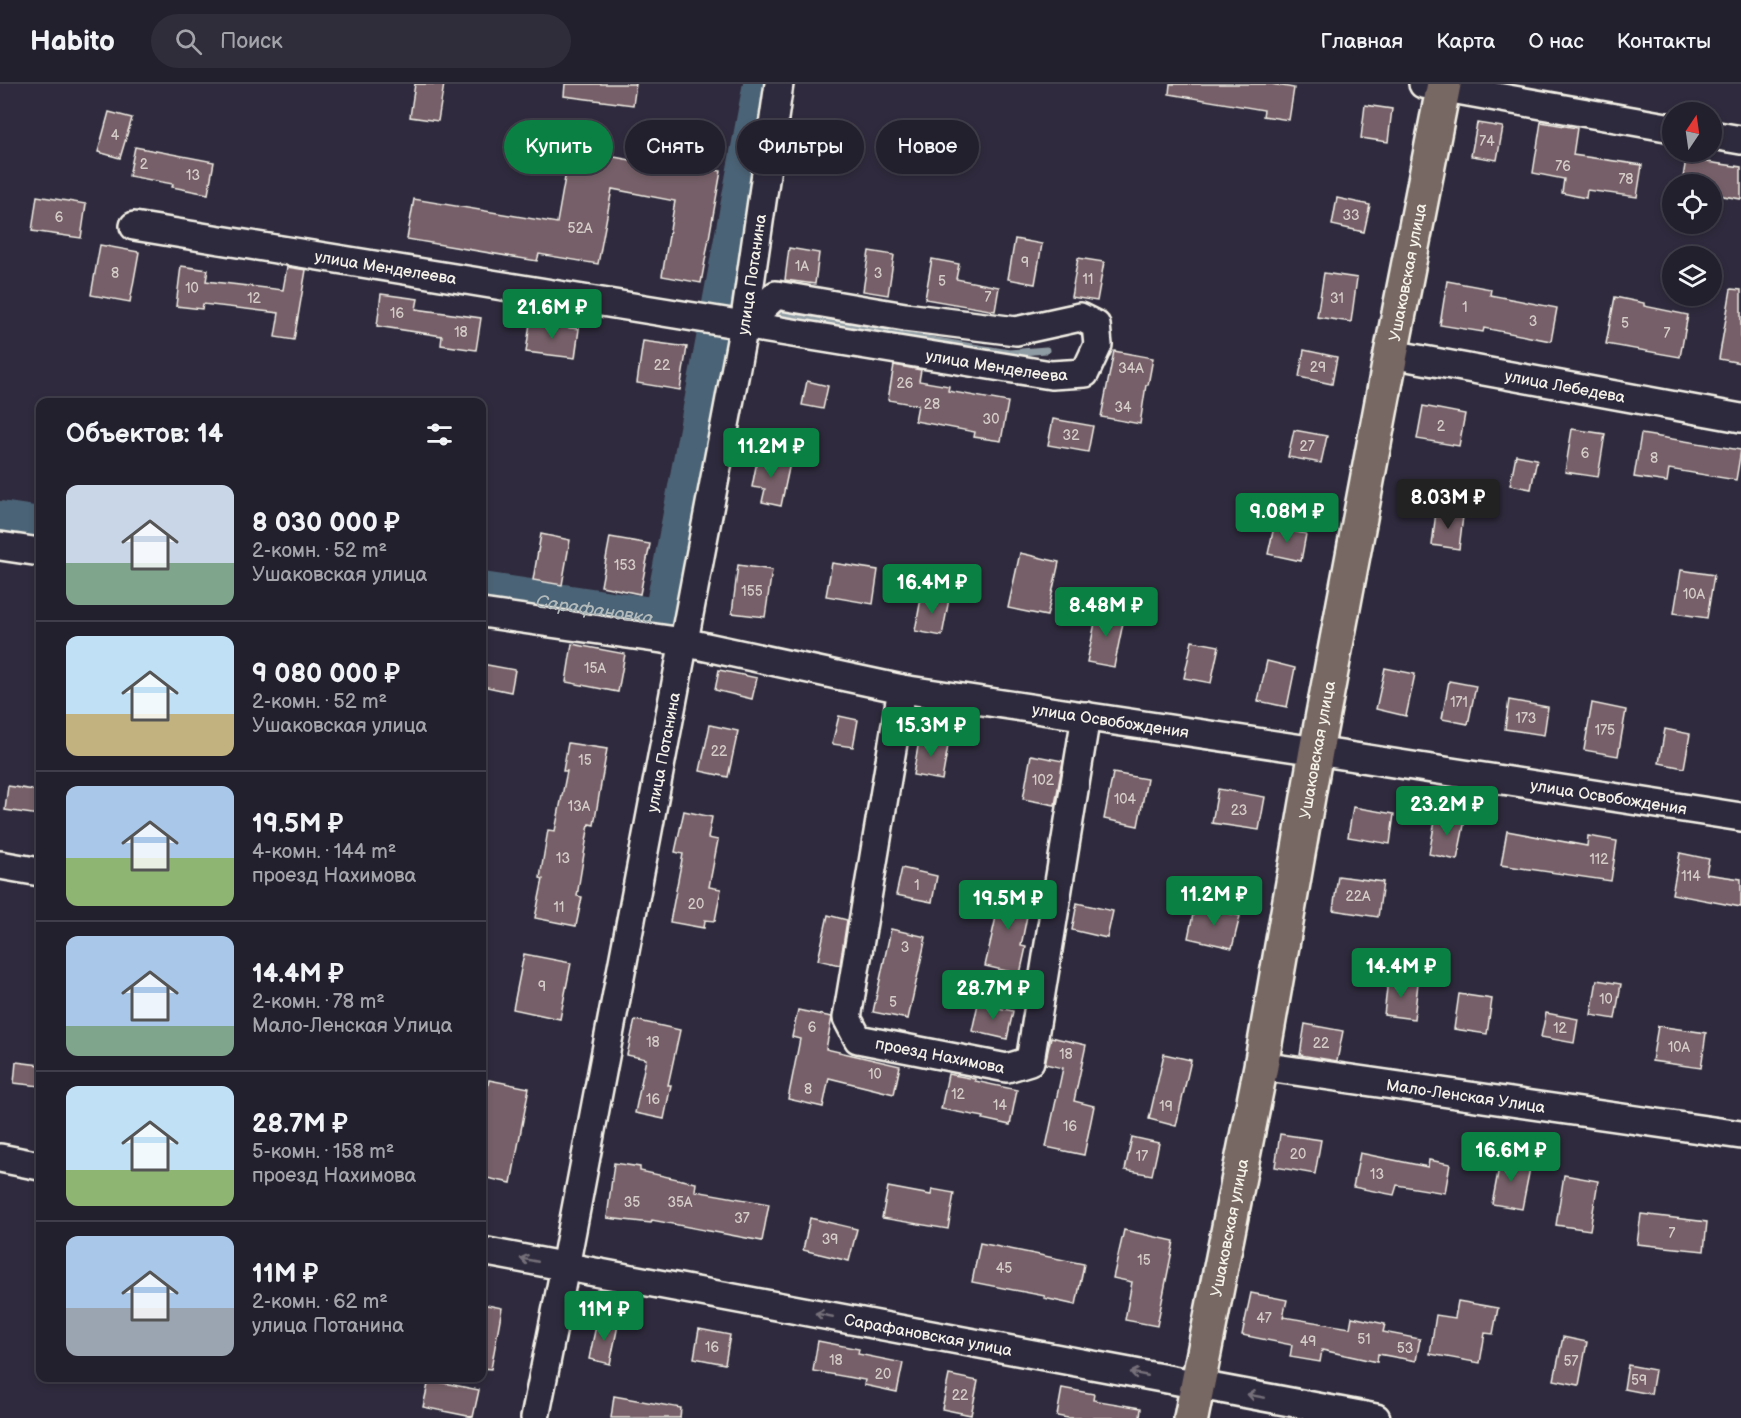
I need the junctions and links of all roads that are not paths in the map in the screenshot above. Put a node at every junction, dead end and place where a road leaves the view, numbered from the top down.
1 (779, 84) edge
2 (1437, 85) edge
3 (1662, 126) edge
4 (1722, 137) edge
5 (1741, 140) edge
6 (134, 226) dead end
7 (744, 325) junction
8 (1391, 354) junction
9 (1741, 417) edge
10 (0, 546) edge
11 (36, 551) edge
12 (486, 614) edge
13 (683, 642) junction
14 (902, 688) junction
15 (1086, 716) junction
16 (1316, 751) junction
17 (1741, 817) edge
18 (0, 865) edge
19 (36, 871) edge
20 (1261, 1066) junction
21 (1741, 1135) edge
22 (0, 1158) edge
23 (36, 1165) edge
24 (486, 1252) edge
25 (565, 1267) junction
26 (1197, 1385) junction
27 (535, 1418) edge
28 (1191, 1418) edge
29 (1376, 1418) edge

1 - 7 street, улица Потанина
2 - 3 street
2 - 8 main road, Ушаковская улица
4 - 5 street
6 - 7 street, улица Менделеева
7 - 7 street, улица Менделеева
7 - 13 street, улица Потанина
8 - 9 street, улица Лебедева
8 - 16 main road, Ушаковская улица
10 - 11 street
12 - 13 street, улица Освобождения
13 - 14 street, улица Освобождения
13 - 25 street, улица Потанина
14 - 15 street, улица Освобождения
14 - 15 street, проезд Нахимова
15 - 16 street, улица Освобождения
16 - 17 street, улица Освобождения
16 - 20 main road, Ушаковская улица
18 - 19 street
20 - 21 street, Мало-Ленская Улица
20 - 26 main road, Ушаковская улица
22 - 23 street
25 -> 24 street, Сарафановская улица
26 -> 25 street, Сарафановская улица
25 - 27 street, улица Потанина
26 - 28 main road, Ушаковская улица
29 -> 26 street, Сарафановская улица

